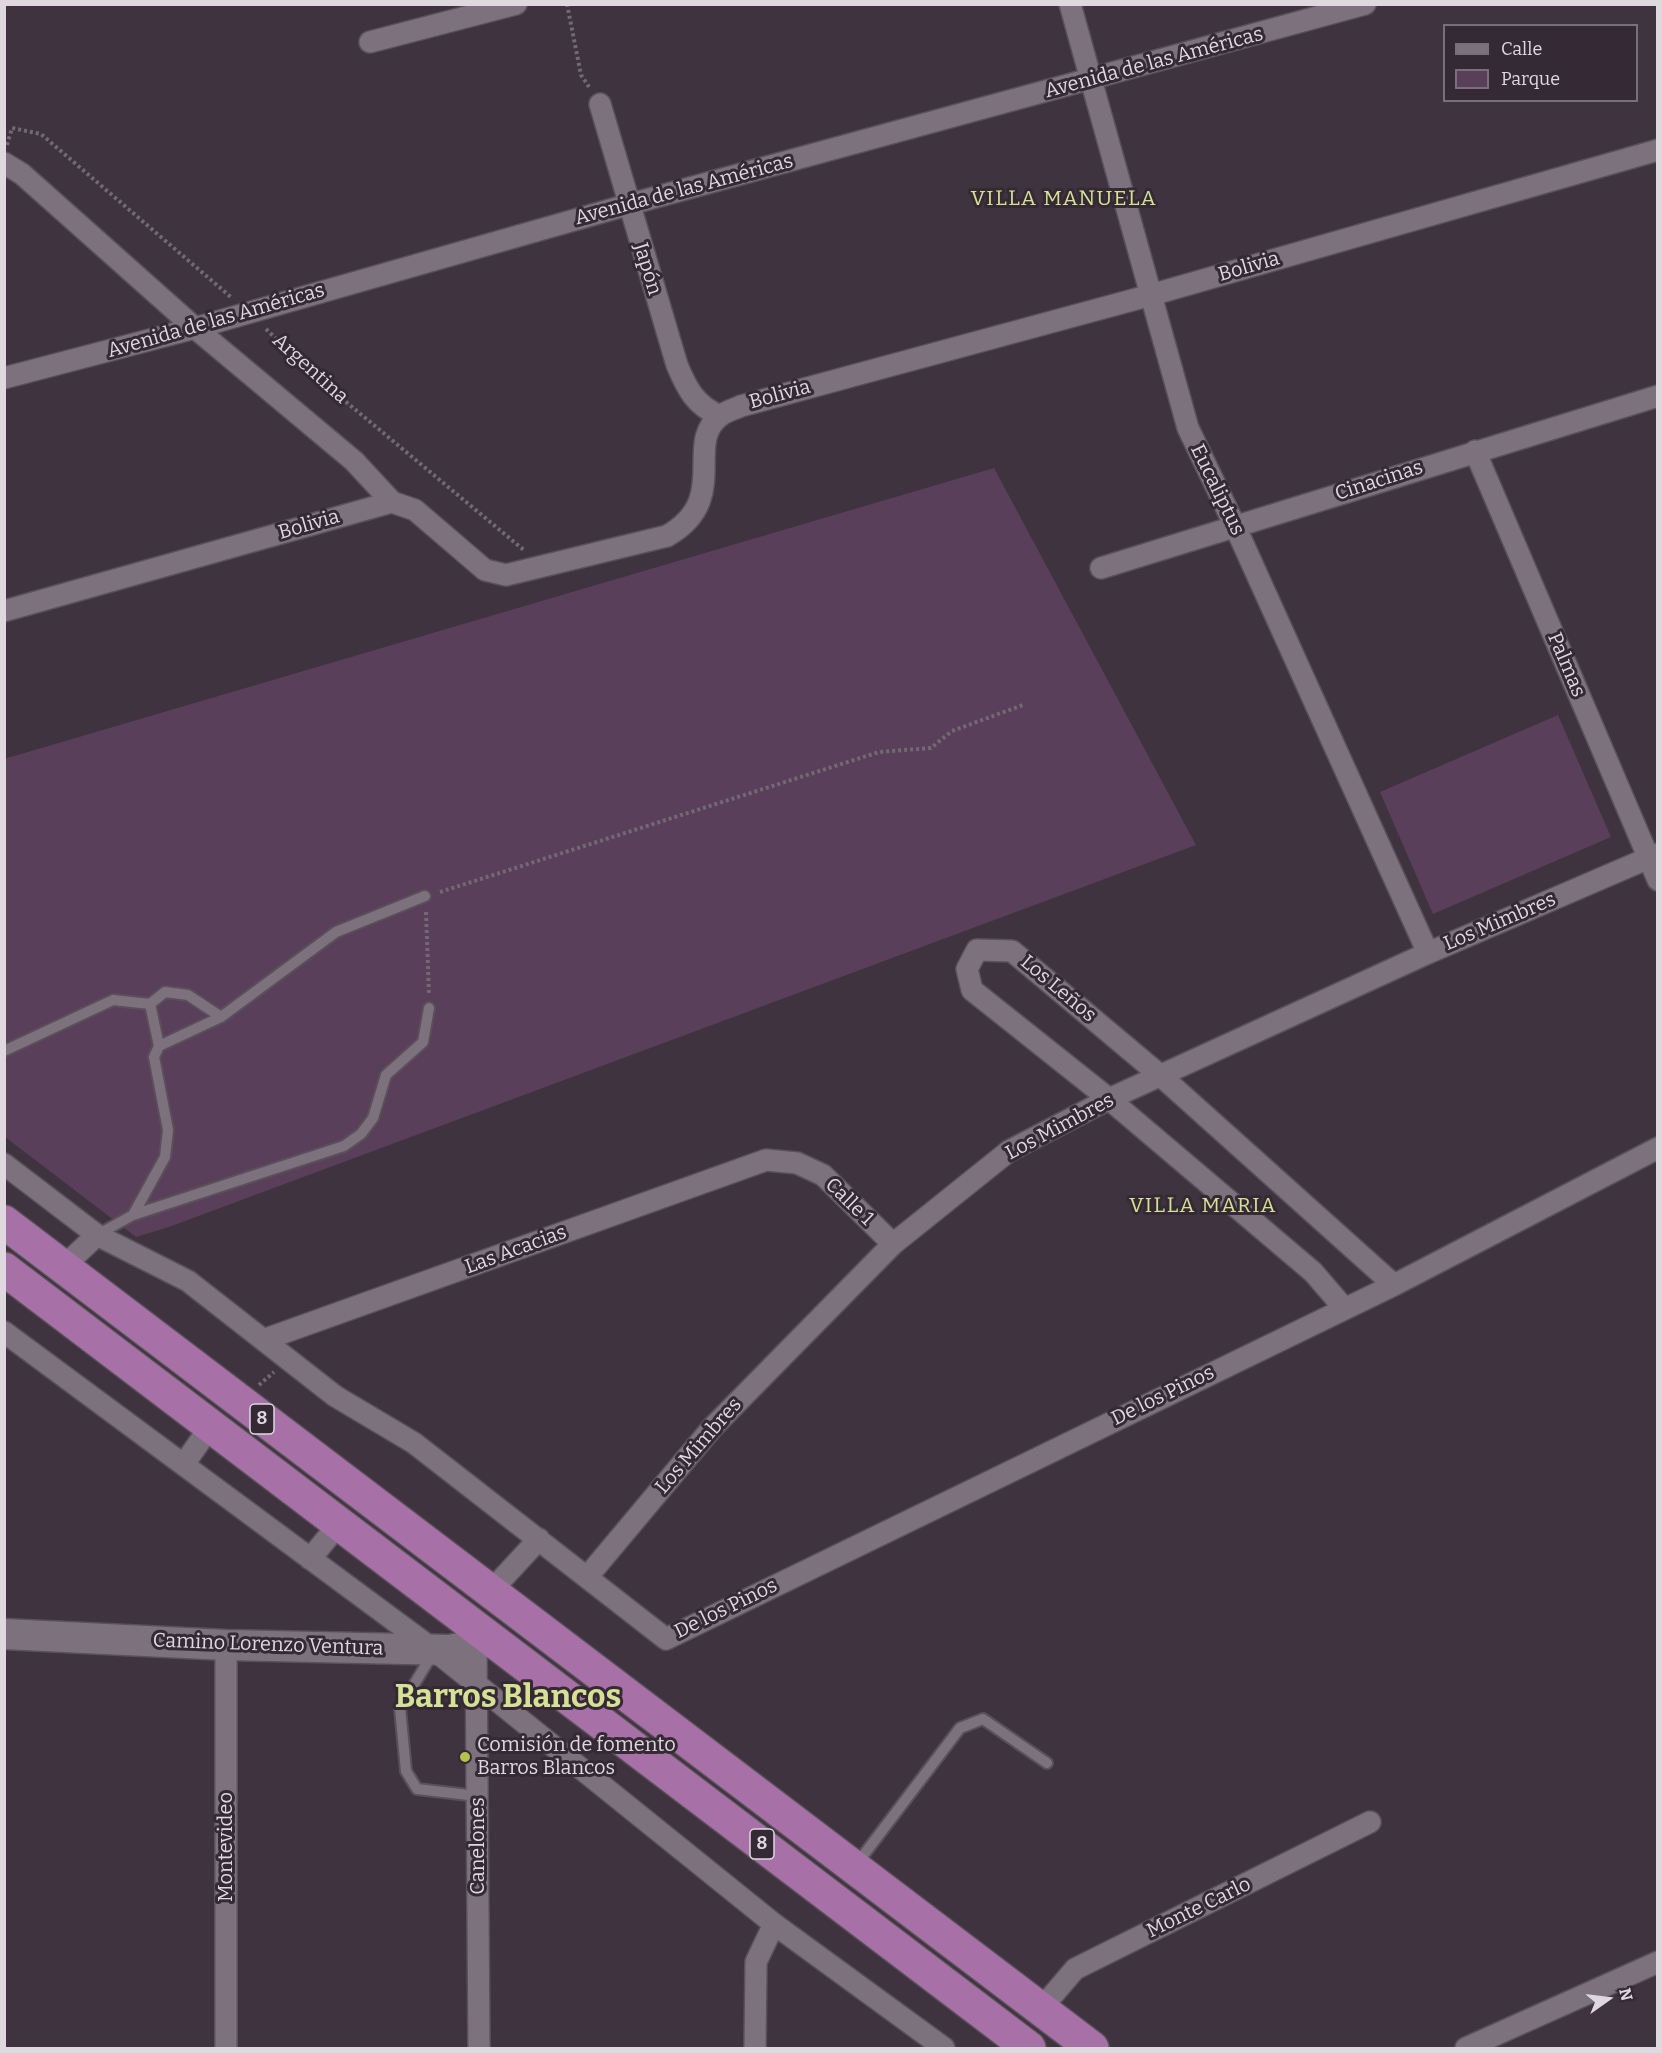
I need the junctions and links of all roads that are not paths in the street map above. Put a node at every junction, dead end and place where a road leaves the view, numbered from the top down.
1 (516, 4) edge
2 (1070, 4) edge
3 (1365, 4) edge
4 (370, 42) dead end
5 (1090, 81) junction
6 (600, 104) road end
7 (1658, 150) edge
8 (4, 163) edge
9 (627, 205) junction
10 (1151, 295) junction
11 (195, 328) junction
12 (4, 378) edge
13 (1658, 396) edge
14 (720, 416) junction
15 (1475, 451) junction
16 (392, 502) junction
17 (1235, 526) junction
18 (1101, 568) dead end
19 (4, 611) edge
20 (1653, 856) edge
21 (1658, 880) edge
22 (425, 896) road end
23 (1428, 953) junction
24 (150, 1004) junction
25 (429, 1008) road end
26 (221, 1017) junction
27 (159, 1046) junction
28 (4, 1051) edge
29 (1161, 1076) junction
30 (1109, 1099) junction
31 (1658, 1148) edge
32 (766, 1160) joint
33 (4, 1164) edge
34 (133, 1215) junction
35 (4, 1222) edge
36 (97, 1235) junction
37 (893, 1244) junction
38 (63, 1266) junction
39 (4, 1269) edge
40 (1394, 1285) junction
41 (1344, 1308) junction
42 (4, 1332) edge
43 (266, 1339) junction
44 (210, 1427) junction
45 (184, 1464) junction
46 (338, 1525) junction
47 (540, 1539) junction
48 (310, 1559) junction
49 (588, 1576) junction
50 (490, 1592) junction
51 (520, 1615) junction
52 (4, 1634) edge
53 (485, 1643) junction
54 (226, 1645) junction
55 (434, 1650) junction
56 (476, 1685) junction
57 (1047, 1763) dead end
58 (477, 1796) junction
59 (1371, 1822) dead end
60 (854, 1868) junction
61 (774, 1924) junction
62 (1658, 1962) edge
63 (1040, 2010) junction
64 (1015, 2044) edge
65 (226, 2049) edge
66 (479, 2049) edge
67 (755, 2049) edge
68 (944, 2049) edge
69 (1092, 2049) edge
70 (1467, 2049) edge

1 - 4 street
2 - 5 street, Eucaliptus
3 - 5 street, Avenida de las Américas
5 - 9 street, Avenida de las Américas
5 - 10 street, Eucaliptus
6 - 9 street, Japón
7 - 10 street, Bolivia
8 - 11 street, Argentina
9 - 11 street, Avenida de las Américas
9 - 14 street, Japón
10 - 14 street, Bolivia
10 - 17 street, Eucaliptus
11 - 12 street, Avenida de las Américas
11 - 16 street, Argentina
13 - 15 street, Cinacinas
14 - 16 street
15 - 17 street, Cinacinas
15 - 20 street, Palmas
16 - 19 street, Bolivia
17 - 18 street, Cinacinas
17 - 23 street, Eucaliptus
20 - 21 street, Palmas
20 - 23 street, Los Mimbres
22 - 26 lane
23 - 29 street, Los Mimbres
24 - 26 lane
24 - 27 lane
24 - 28 lane
25 - 34 lane
26 - 27 lane
27 - 34 lane
29 - 30 street, Los Mimbres
29 - 30 street, Los Leños
29 - 40 street, Los Leños
30 - 37 street, Los Mimbres
30 - 41 street, Los Leños
31 - 40 street, De los Pinos
32 - 37 street, Calle 1
32 - 43 street, Las Acacias
33 - 36 street
34 - 36 lane
35 - 38 highway, 8
36 - 38 street
36 - 43 street
37 - 49 street, Los Mimbres
38 - 50 highway, 8
39 - 44 highway, 8
40 - 41 street, De los Pinos
41 - 49 street, De los Pinos
42 - 45 street
43 - 47 street
44 - 45 street
44 - 46 highway, 8
45 - 48 street
46 - 48 street
46 - 53 highway, 8
47 - 49 street
47 - 50 street
48 - 55 street
50 - 51 highway, 8
51 - 53 street
51 - 60 highway, 8
52 - 54 street, Camino Lorenzo Ventura
53 - 55 street, Camino Lorenzo Ventura
53 - 56 street, Canelones
53 - 64 highway, 8
54 - 55 street, Camino Lorenzo Ventura
54 - 65 street, Montevideo
55 - 56 street
55 - 58 lane
56 - 58 street, Canelones
56 - 61 street
57 - 60 lane
58 - 66 street, Canelones
59 - 63 street, Monte Carlo
60 - 63 highway, 8
61 - 67 street
61 - 68 street
62 - 70 street
63 - 69 highway, 8

